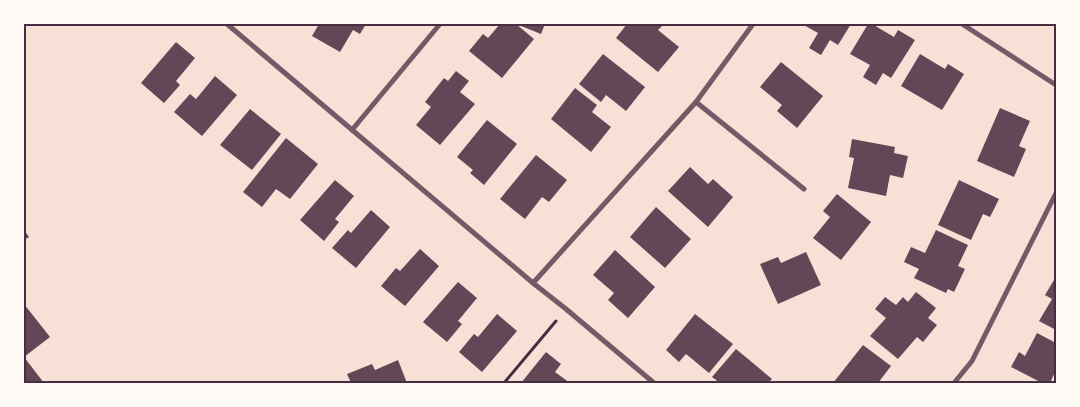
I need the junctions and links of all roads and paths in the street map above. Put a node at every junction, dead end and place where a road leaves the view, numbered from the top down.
1 (227, 24) edge
2 (440, 24) edge
3 (753, 24) edge
4 (962, 24) edge
5 (1056, 85) edge
6 (696, 102) junction
7 (352, 130) junction
8 (804, 189) dead end
9 (1056, 193) edge
10 (533, 283) junction
11 (566, 309) junction
12 (504, 383) edge
13 (654, 383) edge
14 (954, 383) edge

1 - 7 street
2 - 7 street
3 - 6 street
4 - 5 street
6 - 8 street
6 - 10 street
7 - 10 street
9 - 14 street
10 - 11 street
11 - 12 path
11 - 13 street

